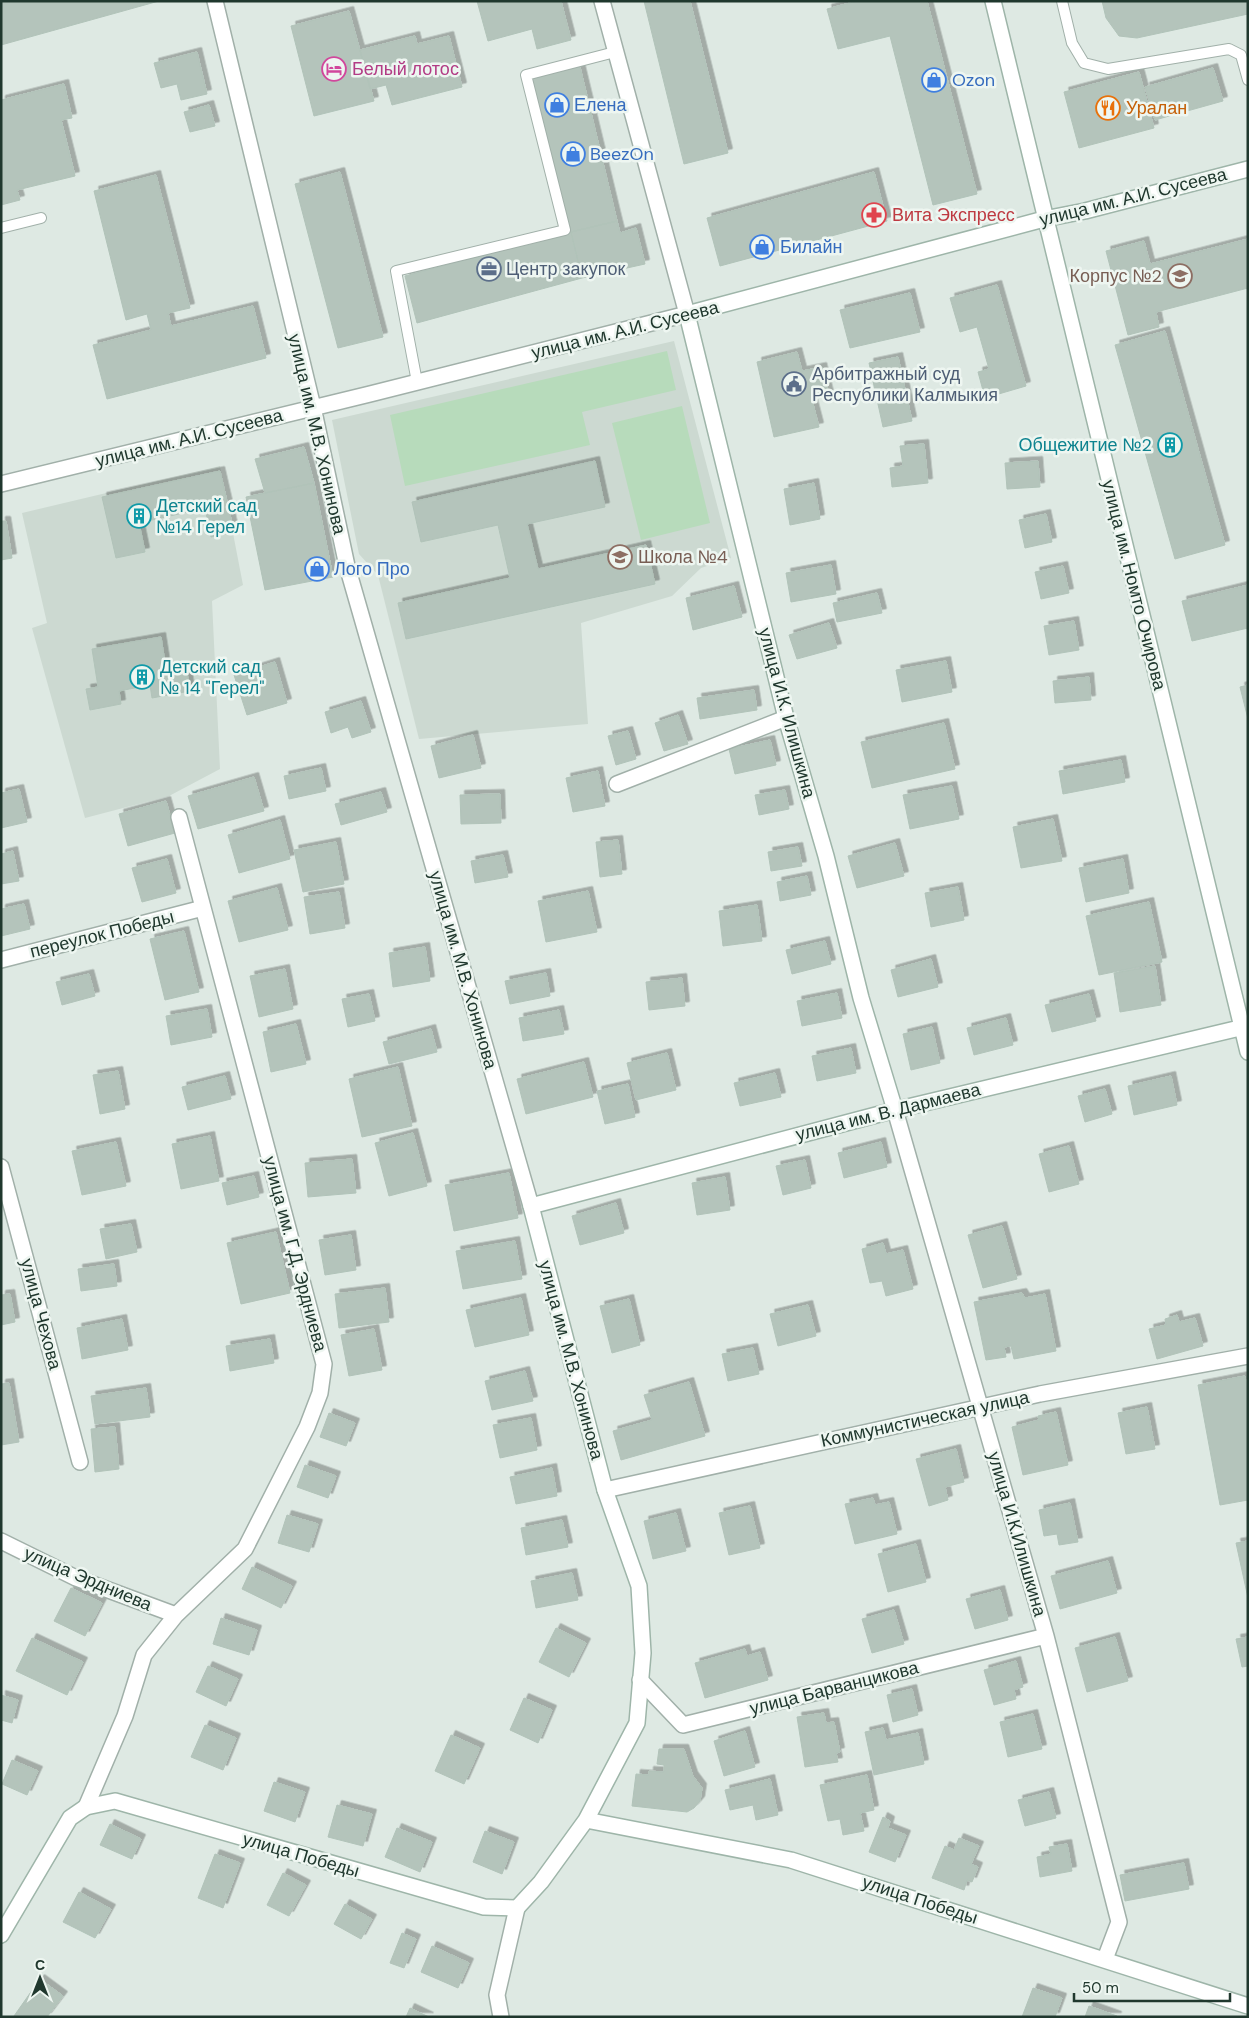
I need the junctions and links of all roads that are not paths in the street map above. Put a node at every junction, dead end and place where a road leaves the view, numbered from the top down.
1 (215, 1) edge
2 (602, 1) edge
3 (993, 1) edge
4 (1062, 1) edge
5 (614, 52) junction
6 (1248, 80) edge
7 (1248, 169) edge
8 (41, 218) dead end
9 (1044, 219) junction
10 (1, 228) edge
11 (687, 314) junction
12 (417, 382) junction
13 (312, 407) junction
14 (1, 484) edge
15 (786, 718) junction
16 (617, 784) dead end
17 (178, 817) dead end
18 (203, 908) junction
19 (1, 960) edge
20 (1245, 1026) edge
21 (1248, 1052) edge
22 (895, 1110) junction
23 (1, 1166) edge
24 (5, 1195) edge
25 (531, 1206) junction
26 (1248, 1356) edge
27 (981, 1407) junction
28 (80, 1462) dead end
29 (605, 1490) junction
30 (1, 1541) edge
31 (176, 1615) junction
32 (1046, 1636) junction
33 (640, 1680) junction
34 (86, 1807) junction
35 (586, 1820) junction
36 (516, 1908) junction
37 (1, 1935) edge
38 (1105, 1959) junction
39 (1248, 2006) edge
40 (501, 2017) edge

1 - 13 street, улица им. М.В. Хонинова
2 - 5 street, улица И.К. Илишкина
3 - 9 street, улица им. Номто Очирова
4 - 6 lane
5 - 11 street, улица И.К. Илишкина
5 - 12 lane
7 - 9 street, улица им. А.И. Сусеева
8 - 10 lane
9 - 11 street, улица им. А.И. Сусеева
9 - 20 street, улица им. Номто Очирова
11 - 12 street, улица им. А.И. Сусеева
11 - 15 street, улица И.К. Илишкина
12 - 13 street, улица им. А.И. Сусеева
13 - 14 street, улица им. А.И. Сусеева
13 - 25 street, улица им. М.В. Хонинова
15 - 16 street
15 - 22 street, улица И.К. Илишкина
17 - 18 street, улица им. Г.Д. Эрдниева
18 - 19 street, переулок Победы
18 - 31 street, улица им. Г.Д. Эрдниева
20 - 21 street, улица им. Номто Очирова
20 - 22 street, улица им. В. Дармаева
22 - 25 street, улица им. В. Дармаева
22 - 27 street, улица И.К.Илишкина
23 - 24 street, улица Чехова
24 - 28 street, улица Чехова
25 - 29 street, улица им. М.В. Хонинова
26 - 27 street, Коммунистическая улица
27 - 29 street, Коммунистическая улица
27 - 32 street, улица И.К.Илишкина
29 - 33 street, улица им. М.В. Хонинова
30 - 31 street, улица Эрдниева
31 - 34 street, улица им. Г.Д. Эрдниева
32 - 33 street, улица Барванцикова
32 - 38 street, улица И.К.Илишкина
33 - 35 street, улица им. М.В. Хонинова
34 - 36 street, улица Победы
34 - 37 street, улица им. Г.Д. Эрдниева
35 - 36 street, улица им. М.В. Хонинова
35 - 38 street, улица Победы
36 - 40 street
38 - 39 street, улица Победы

